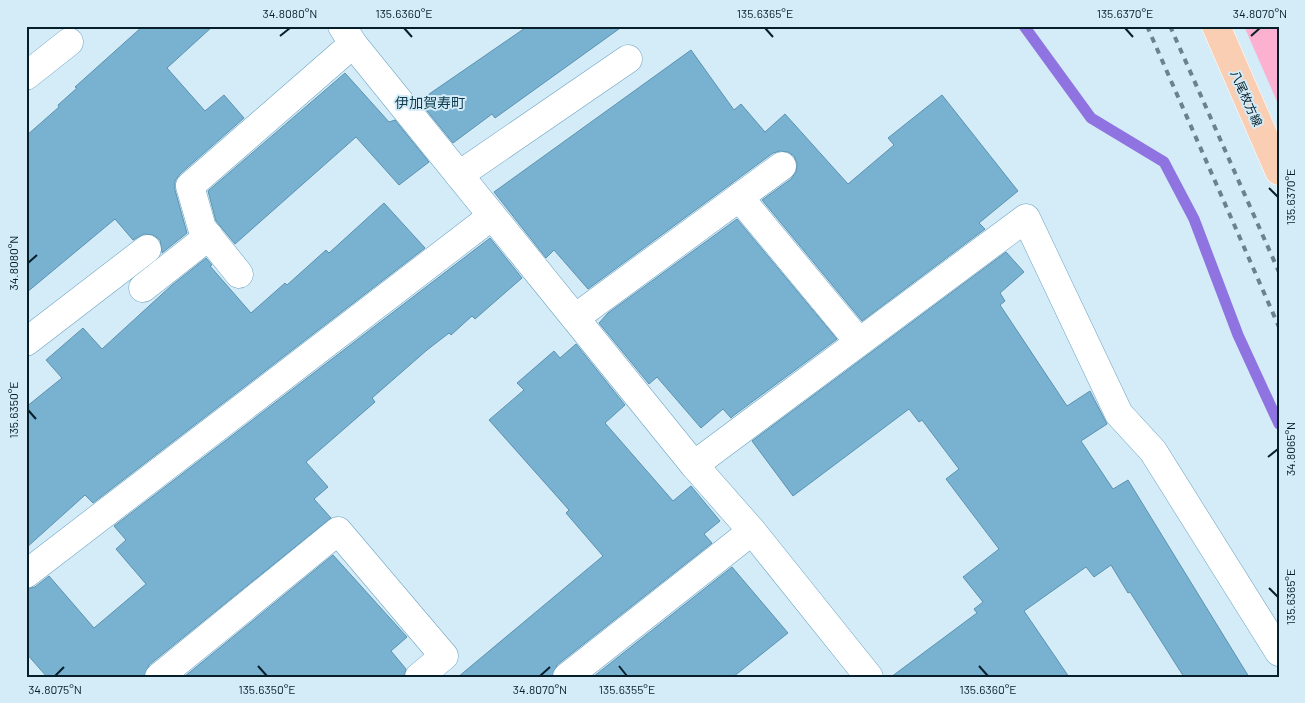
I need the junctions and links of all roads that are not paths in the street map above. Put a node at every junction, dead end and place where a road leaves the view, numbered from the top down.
1 (1216, 26) edge
2 (347, 35) edge
3 (69, 42) dead end
4 (628, 59) dead end
5 (26, 76) edge
6 (782, 166) dead end
7 (1279, 170) edge
8 (459, 175) junction
9 (740, 197) junction
10 (492, 216) junction
11 (209, 236) junction
12 (147, 249) dead end
13 (239, 274) dead end
14 (143, 288) dead end
15 (575, 318) junction
16 (26, 342) edge
17 (859, 342) junction
18 (694, 465) junction
19 (752, 531) junction
20 (26, 574) edge
21 (1279, 652) edge
22 (158, 677) edge
23 (419, 677) edge
24 (567, 677) edge
25 (869, 677) edge

1 - 7 main road, 八尾枚方線
2 - 8 street
2 - 11 street
3 - 5 street
4 - 8 street
6 - 9 street
8 - 10 street
9 - 15 street
9 - 17 street
10 - 15 street
10 - 20 street
11 - 13 street
11 - 14 street
12 - 16 street
15 - 18 street
17 - 18 street
17 - 21 street
18 - 19 street
19 - 24 street
19 - 25 street
22 - 23 street

